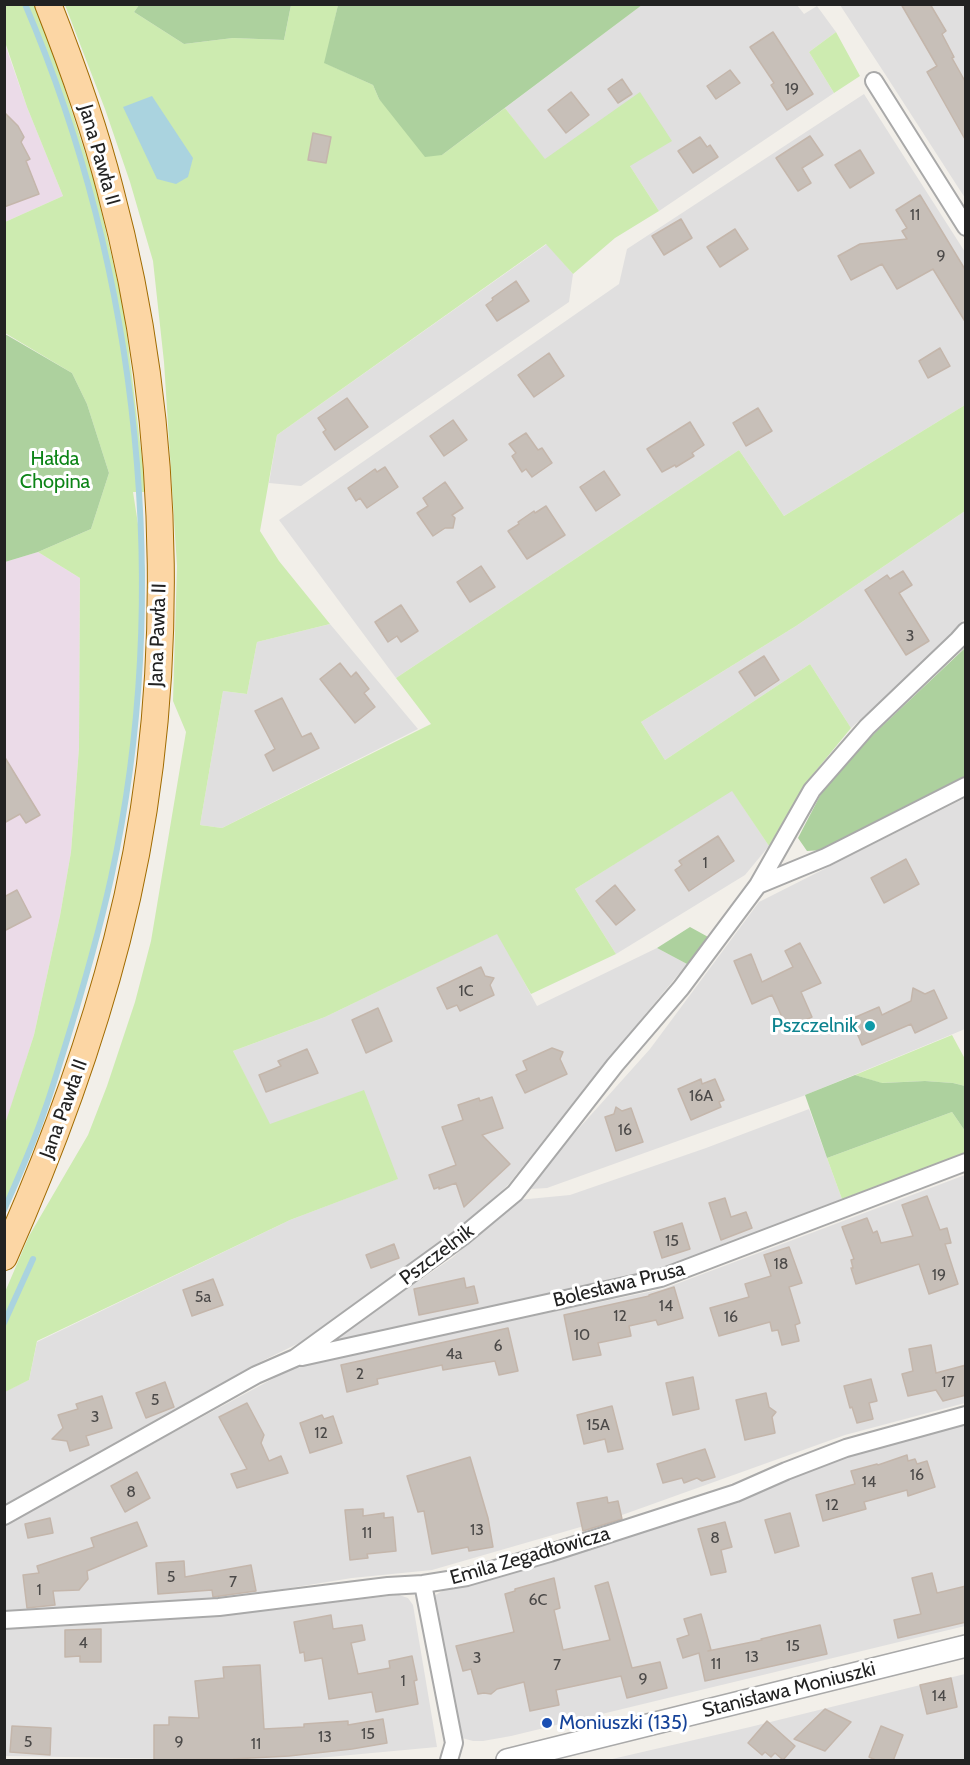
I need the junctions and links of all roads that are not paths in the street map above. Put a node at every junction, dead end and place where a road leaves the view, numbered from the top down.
1 (48, 4) edge
2 (874, 81) dead end
3 (966, 227) edge
4 (966, 631) edge
5 (966, 786) edge
6 (758, 885) junction
7 (966, 1162) edge
8 (4, 1257) edge
9 (295, 1358) junction
10 (966, 1415) edge
11 (4, 1516) edge
12 (423, 1584) junction
13 (4, 1620) edge
14 (966, 1646) edge
15 (449, 1761) edge
16 (507, 1761) edge

1 - 8 main road, Jana Pawła II
2 - 3 street
4 - 6 street, Pszczelnik
5 - 6 street
6 - 9 street, Pszczelnik
7 - 9 street, Bolesława Prusa
9 - 11 street, Pszczelnik
10 - 12 street, Emila Zegadłowicza
12 - 13 street, Emila Zegadłowicza
12 - 15 street
14 - 16 street, Stanisława Moniuszki

